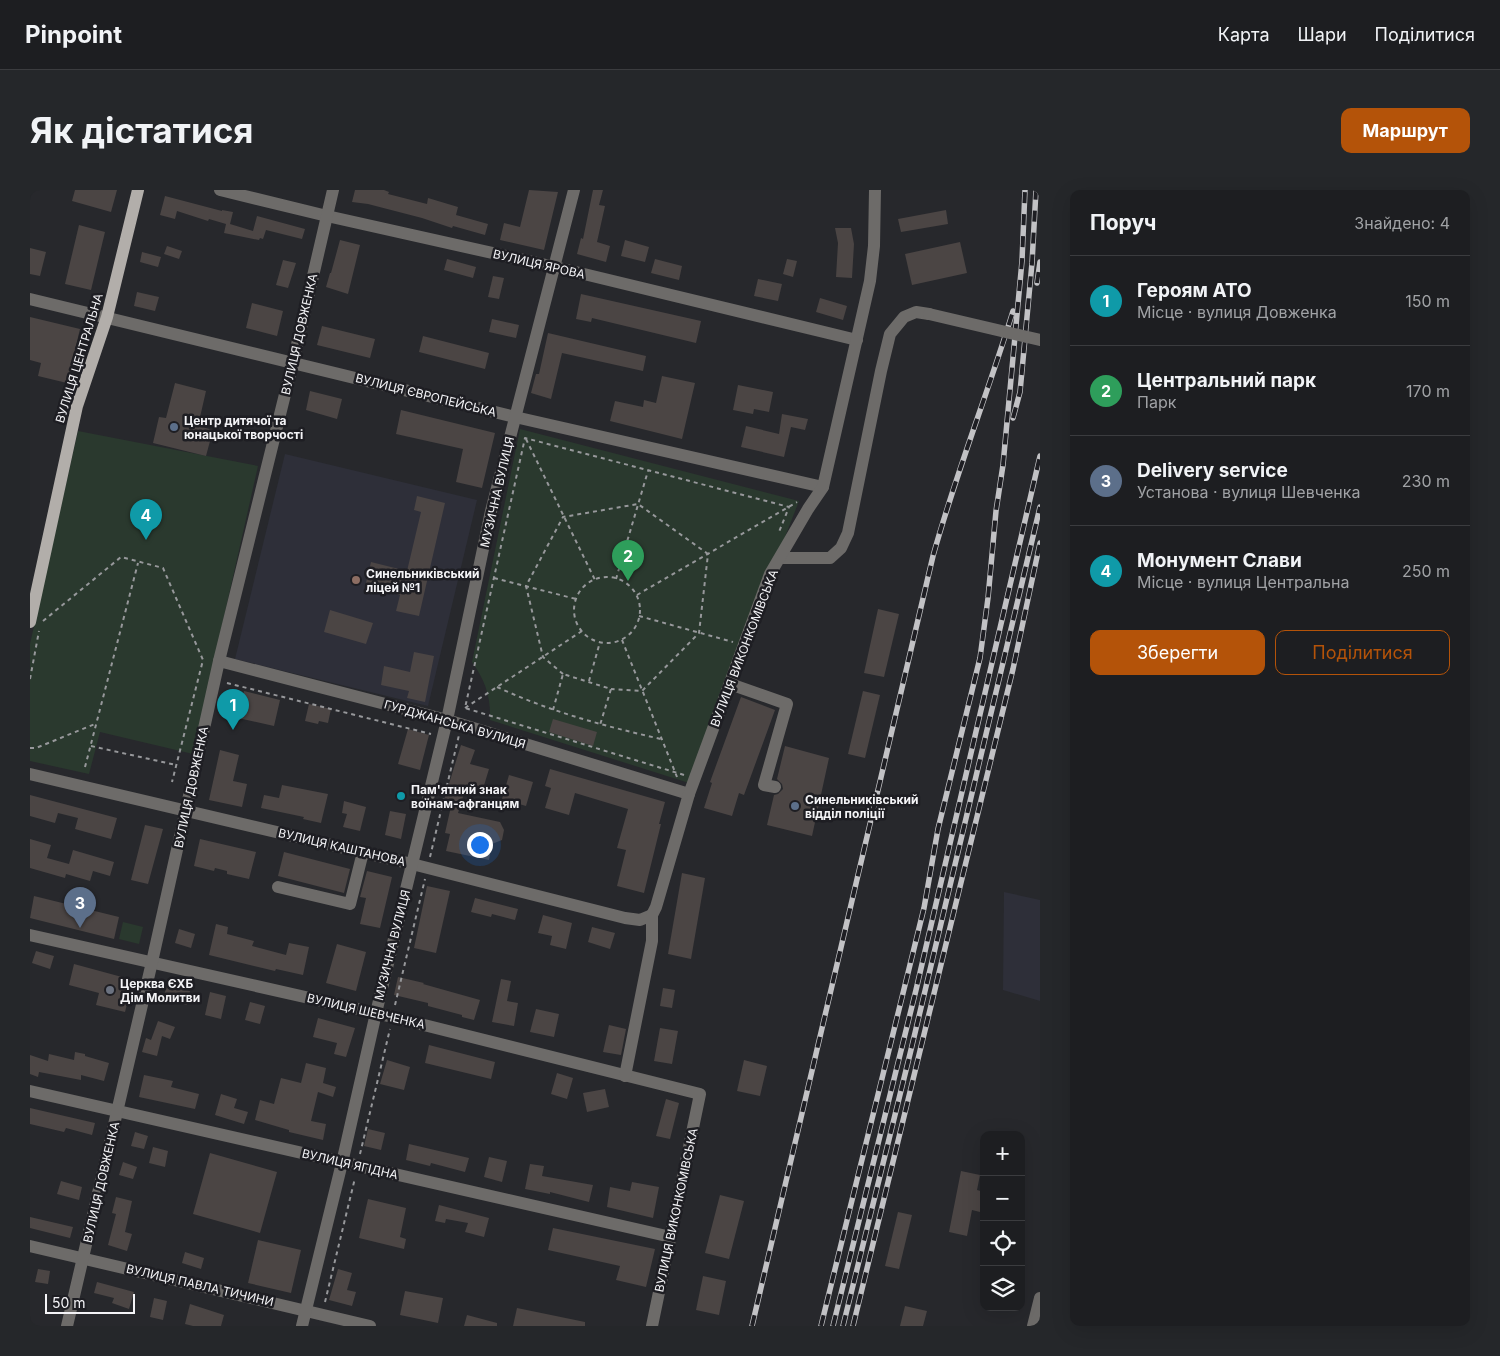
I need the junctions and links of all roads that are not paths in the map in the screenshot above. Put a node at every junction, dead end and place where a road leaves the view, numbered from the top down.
1 (138, 190) edge
2 (220, 190) edge
3 (333, 190) edge
4 (574, 190) edge
5 (875, 190) edge
6 (327, 216) junction
7 (554, 267) junction
8 (30, 299) edge
9 (107, 317) junction
10 (857, 340) junction
11 (1040, 340) edge
12 (293, 362) junction
13 (515, 417) junction
14 (823, 487) junction
15 (780, 558) junction
16 (30, 622) edge
17 (219, 661) junction
18 (730, 684) junction
19 (447, 720) junction
20 (30, 774) edge
21 (776, 787) dead end
22 (684, 791) junction
23 (186, 811) junction
24 (363, 852) junction
25 (412, 864) junction
26 (278, 887) dead end
27 (654, 911) junction
28 (30, 935) edge
29 (152, 962) junction
30 (376, 1013) junction
31 (625, 1076) junction
32 (30, 1091) edge
33 (700, 1094) joint
34 (117, 1111) junction
35 (342, 1163) junction
36 (670, 1237) junction
37 (30, 1246) edge
38 (84, 1258) junction
39 (1040, 1298) edge
40 (305, 1310) junction
41 (1038, 1312) edge
42 (67, 1326) edge
43 (302, 1326) edge
44 (370, 1326) edge
45 (652, 1326) edge
46 (1033, 1326) edge

1 - 9 main road, ВУЛИЦЯ ЦЕНТРАЛЬНА
2 - 6 street, ВУЛИЦЯ ЯРОВА
3 - 6 street, ВУЛИЦЯ ДОВЖЕНКА
4 - 7 street, МУЗИЧНА ВУЛИЦЯ
5 - 10 street, ВУЛИЦЯ ВИКОНКОМІВСЬКА
6 - 7 street, ВУЛИЦЯ ЯРОВА
6 - 12 street, ВУЛИЦЯ ДОВЖЕНКА
7 - 10 street, ВУЛИЦЯ ЯРОВА
7 - 13 street, МУЗИЧНА ВУЛИЦЯ
8 - 9 street, ВУЛИЦЯ ЄВРОПЕЙСЬКА
9 - 12 street, ВУЛИЦЯ ЄВРОПЕЙСЬКА
9 - 16 main road, ВУЛИЦЯ ЦЕНТРАЛЬНА
10 - 14 street, ВУЛИЦЯ ВИКОНКОМІВСЬКА
11 - 15 street, bridge
12 - 13 street, ВУЛИЦЯ ЄВРОПЕЙСЬКА
12 - 17 street, ВУЛИЦЯ ДОВЖЕНКА
13 - 14 street, ВУЛИЦЯ ЄВРОПЕЙСЬКА
13 - 19 street, МУЗИЧНА ВУЛИЦЯ
14 - 15 street, ВУЛИЦЯ ВИКОНКОМІВСЬКА
15 - 18 street, ВУЛИЦЯ ВИКОНКОМІВСЬКА
17 - 19 street, ГУРДЖАНСЬКА ВУЛИЦЯ
17 - 23 street, ВУЛИЦЯ ДОВЖЕНКА
18 - 21 street
18 - 22 street, ВУЛИЦЯ ВИКОНКОМІВСЬКА
19 - 22 street, ГУРДЖАНСЬКА ВУЛИЦЯ
19 - 25 street, МУЗИЧНА ВУЛИЦЯ
20 - 23 street, ВУЛИЦЯ КАШТАНОВА
22 - 27 street, ВУЛИЦЯ ВИКОНКОМІВСЬКА
23 - 24 street, ВУЛИЦЯ КАШТАНОВА
23 - 29 street, ВУЛИЦЯ ДОВЖЕНКА
24 - 25 street, ВУЛИЦЯ КАШТАНОВА
24 - 26 street
25 - 27 street, ВУЛИЦЯ КАШТАНОВА
25 - 30 street, МУЗИЧНА ВУЛИЦЯ
27 - 31 street, ВУЛИЦЯ ВИКОНКОМІВСЬКА
28 - 29 street, ВУЛИЦЯ ШЕВЧЕНКА
29 - 30 street, ВУЛИЦЯ ШЕВЧЕНКА
29 - 34 street, ВУЛИЦЯ ДОВЖЕНКА
30 - 31 street, ВУЛИЦЯ ШЕВЧЕНКА
30 - 35 street, МУЗИЧНА ВУЛИЦЯ
31 - 33 street, ВУЛИЦЯ ШЕВЧЕНКА
32 - 34 street, ВУЛИЦЯ ЯГІДНА
33 - 36 street, ВУЛИЦЯ ВИКОНКОМІВСЬКА
34 - 35 street, ВУЛИЦЯ ЯГІДНА
34 - 38 street, ВУЛИЦЯ ДОВЖЕНКА
35 - 36 street, ВУЛИЦЯ ЯГІДНА
35 - 40 street, МУЗИЧНА ВУЛИЦЯ
36 - 45 street, ВУЛИЦЯ ВИКОНКОМІВСЬКА
37 - 38 street, ВУЛИЦЯ ПАВЛА ТИЧИНИ
38 - 40 street, ВУЛИЦЯ ПАВЛА ТИЧИНИ
38 - 42 street, ВУЛИЦЯ ДОВЖЕНКА
39 - 41 street
40 - 43 street, МУЗИЧНА ВУЛИЦЯ
40 - 44 street, ВУЛИЦЯ ПАВЛА ТИЧИНИ
41 - 46 street

